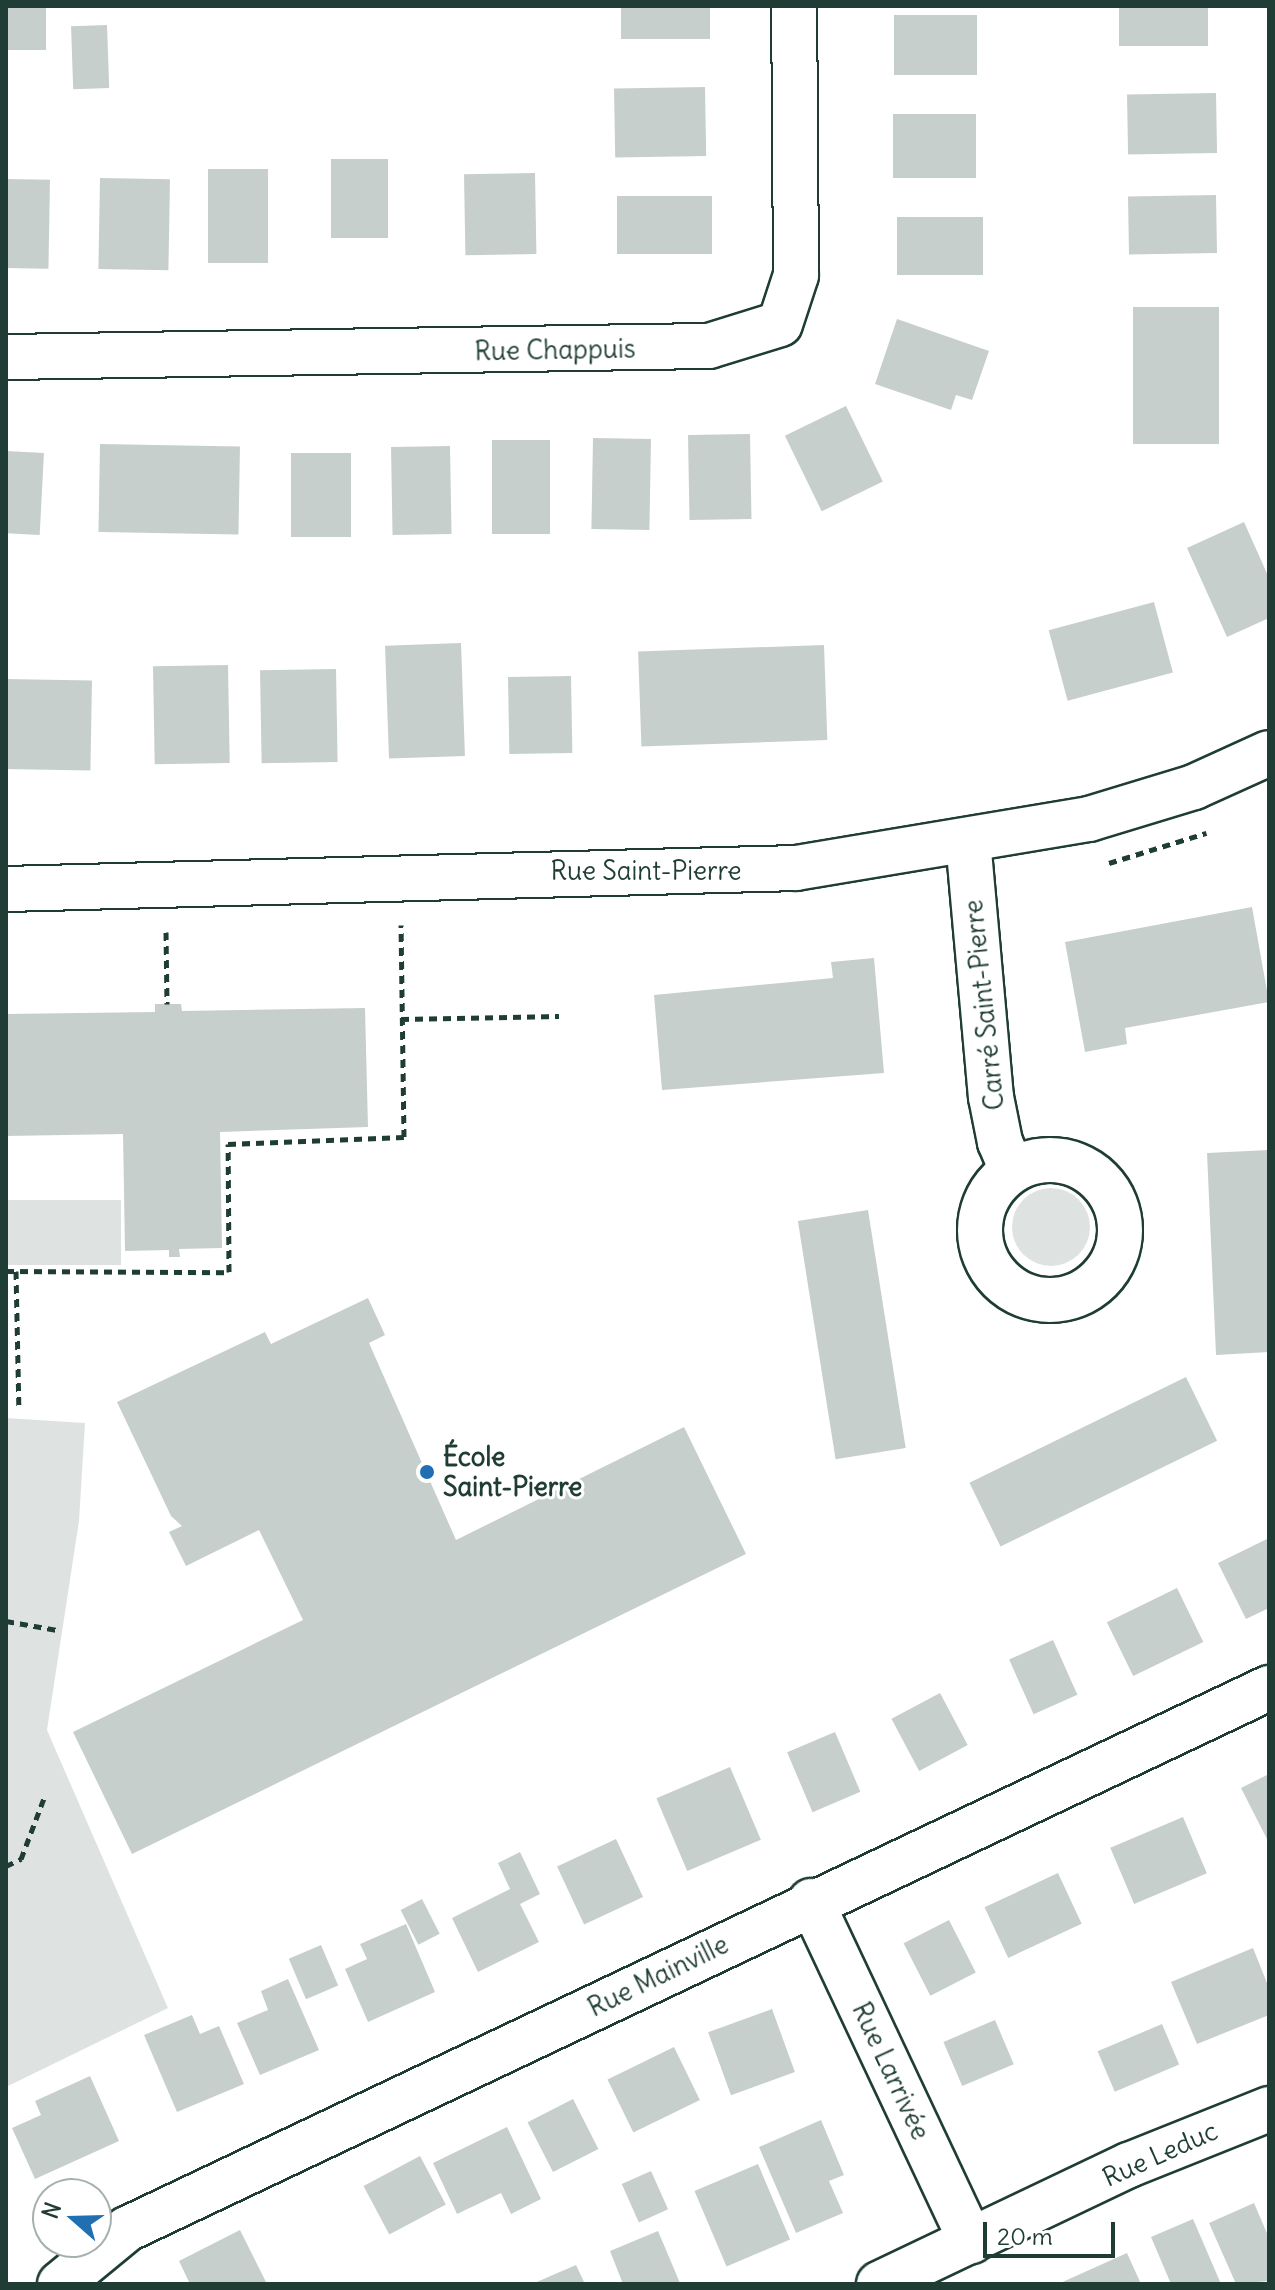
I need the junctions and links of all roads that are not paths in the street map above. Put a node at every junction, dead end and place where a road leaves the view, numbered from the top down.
1 (794, 6) edge
2 (6, 357) edge
3 (1269, 753) edge
4 (968, 840) junction
5 (6, 889) edge
6 (1011, 1168) dead end
7 (1269, 1688) edge
8 (811, 1901) junction
9 (1269, 2109) edge
10 (971, 2241) junction
11 (81, 2278) edge
12 (879, 2284) edge

1 - 2 street, Rue Chappuis
3 - 4 street, Rue Saint-Pierre
4 - 5 street, Rue Saint-Pierre
4 - 6 street, Carré Saint-Pierre
7 - 8 street, Rue Mainville
8 - 10 street, Rue Larrivée
8 - 11 street, Rue Mainville
9 - 10 street, Rue Leduc
10 - 12 street, Rue Leduc

